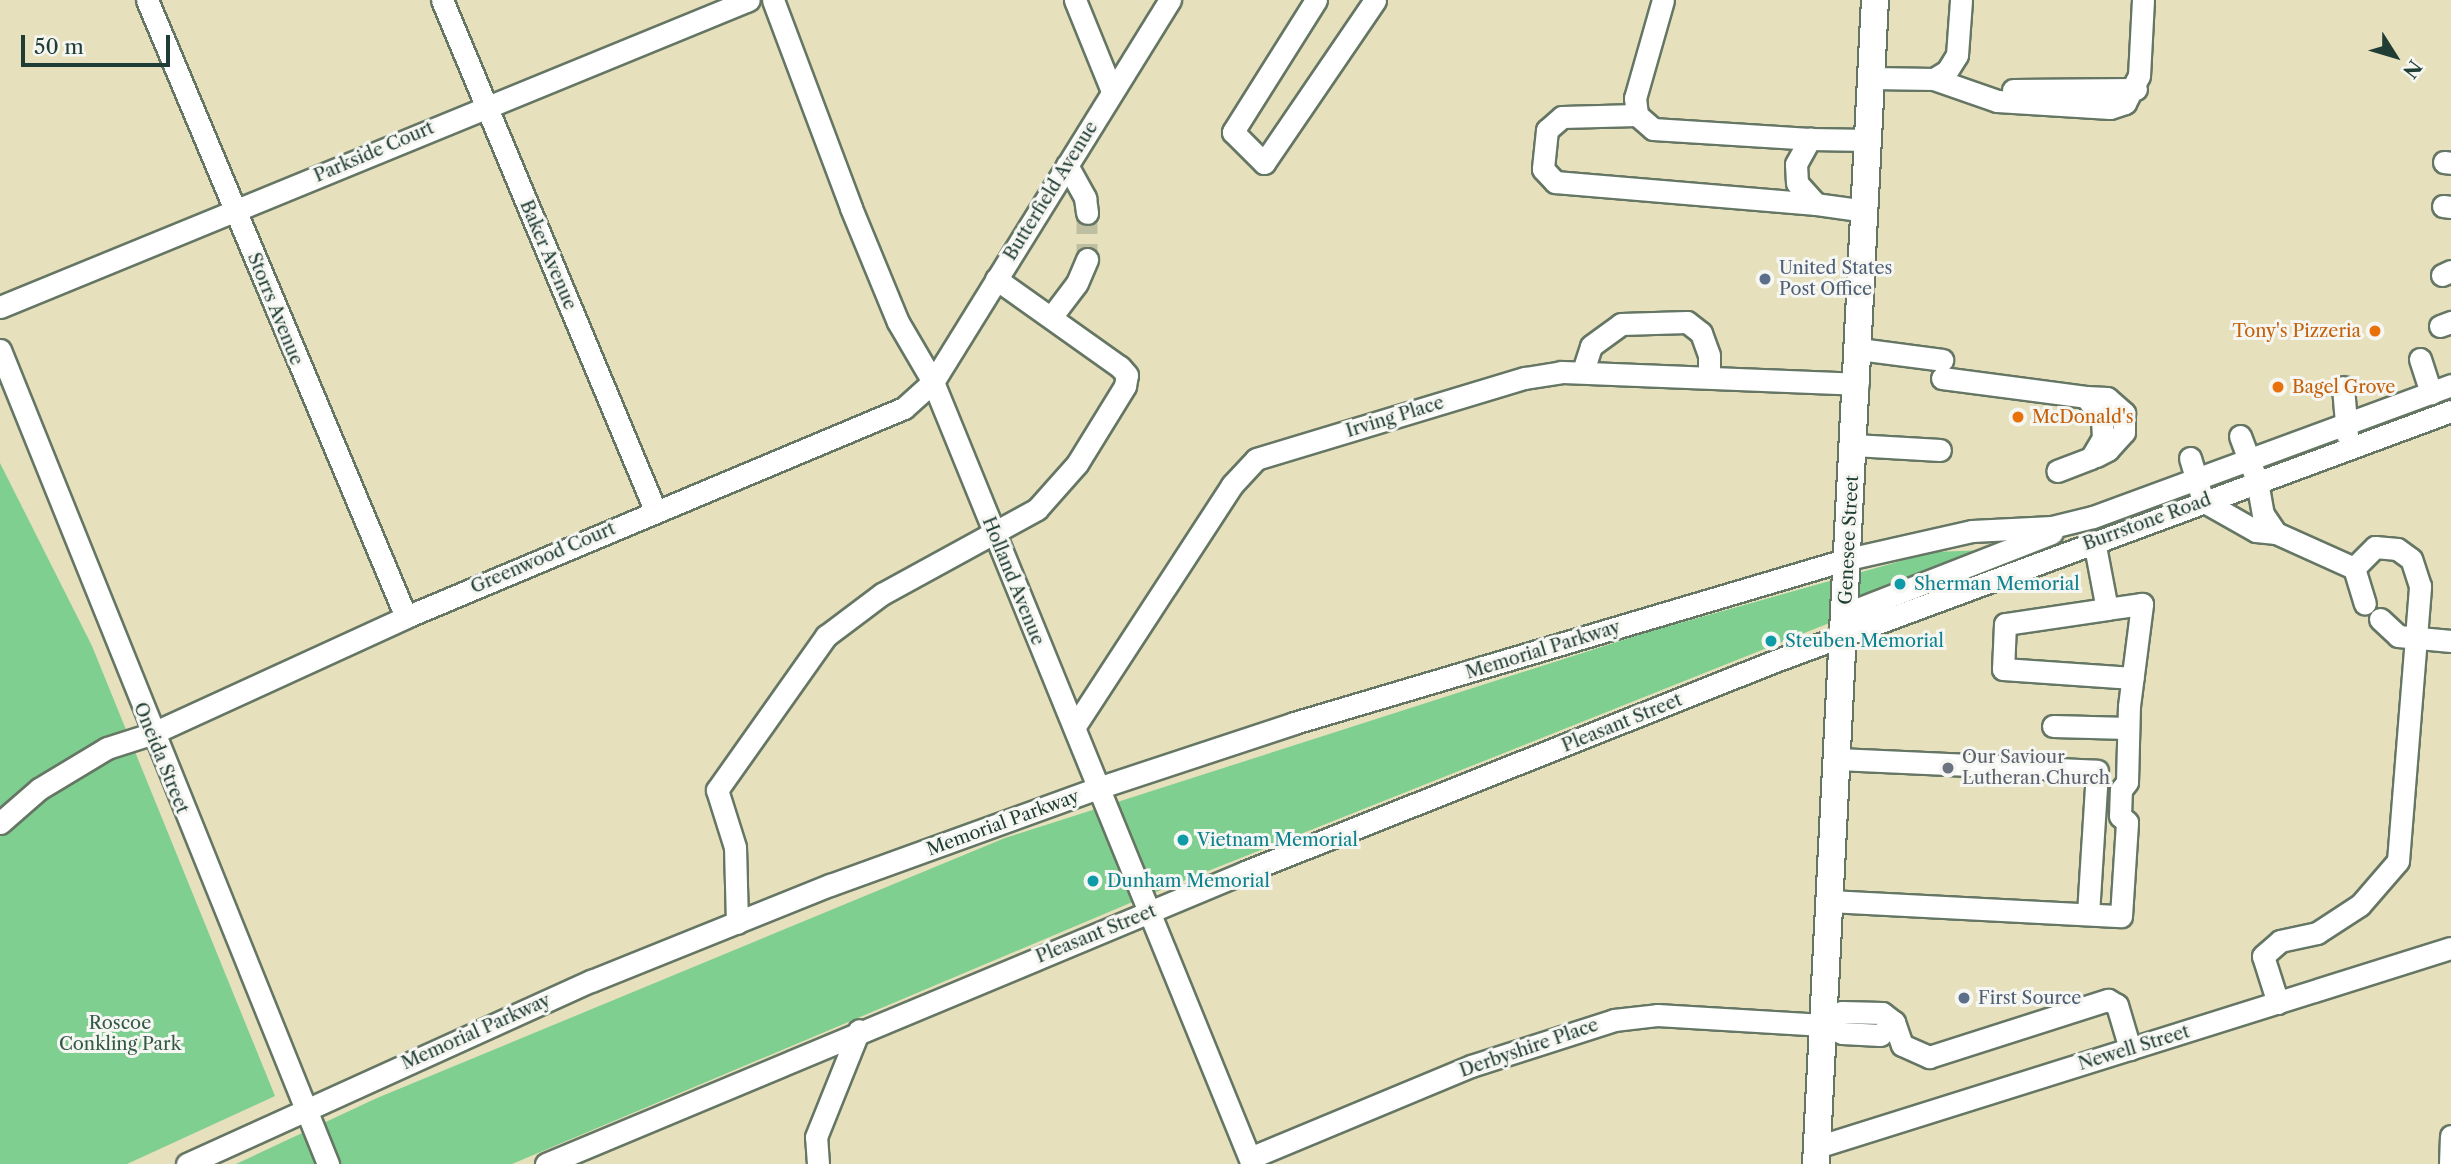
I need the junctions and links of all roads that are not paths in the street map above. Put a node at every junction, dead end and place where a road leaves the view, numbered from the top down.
1 (147, 0) edge
2 (442, 0) edge
3 (749, 0) edge
4 (773, 0) edge
5 (1075, 0) edge
6 (1170, 0) edge
7 (1316, 0) edge
8 (1375, 0) edge
9 (1663, 0) edge
10 (1875, 0) edge
11 (1961, 0) edge
12 (2143, 0) edge
13 (1872, 78) junction
14 (1934, 79) junction
15 (1112, 91) junction
16 (485, 106) junction
17 (1637, 115) junction
18 (1810, 139) junction
19 (1869, 140) junction
20 (1067, 165) junction
21 (1816, 204) junction
22 (236, 211) junction
23 (1866, 211) junction
24 (1087, 213) tunnel mouth
25 (1087, 259) tunnel mouth
26 (996, 279) junction
27 (0, 307) edge
28 (1052, 316) junction
29 (1859, 349) junction
30 (0, 351) edge
31 (2420, 359) dead end
32 (1583, 371) junction
33 (1709, 376) junction
34 (933, 382) junction
35 (1858, 384) junction
36 (2343, 387) dead end
37 (2441, 389) edge
38 (2451, 411) edge
39 (2344, 425) junction
40 (2240, 436) dead end
41 (1854, 445) junction
42 (2352, 447) junction
43 (1940, 450) dead end
44 (2190, 458) dead end
45 (2250, 459) junction
46 (2057, 471) dead end
47 (2197, 479) junction
48 (2257, 481) junction
49 (2203, 501) junction
50 (655, 510) junction
51 (2093, 517) junction
52 (992, 532) junction
53 (2276, 533) junction
54 (2094, 541) junction
55 (1848, 559) junction
56 (2354, 568) junction
57 (2107, 609) junction
58 (406, 617) junction
59 (1844, 624) junction
60 (2417, 641) junction
61 (2451, 641) edge
62 (2133, 678) junction
63 (1074, 726) junction
64 (2053, 726) dead end
65 (2128, 728) junction
66 (151, 734) junction
67 (1838, 760) junction
68 (1101, 787) junction
69 (0, 823) edge
70 (1830, 901) junction
71 (1151, 912) junction
72 (2088, 914) junction
73 (737, 923) junction
74 (2451, 948) edge
75 (2278, 1003) junction
76 (1824, 1025) junction
77 (859, 1030) junction
78 (2130, 1049) junction
79 (303, 1108) junction
80 (2451, 1136) edge
81 (1817, 1156) edge
82 (1251, 1161) edge
83 (187, 1164) edge
84 (328, 1164) edge
85 (546, 1164) edge
86 (818, 1164) edge
87 (2450, 1164) edge

1 - 22 street, Storrs Avenue
2 - 16 street, Baker Avenue
3 - 16 street, Parkside Court
4 - 34 street, Holland Avenue
5 - 15 street
6 - 15 street, Butterfield Avenue
7 - 8 street
9 - 17 street
10 - 13 main road, Genesee Street
11 - 14 street
12 - 14 street
13 - 14 street
13 - 19 main road, Genesee Street
15 - 20 street, Butterfield Avenue
16 - 22 street, Parkside Court
16 - 50 street, Baker Avenue
17 - 18 street
17 - 21 street
18 - 19 street
18 - 21 street
19 - 23 main road, Genesee Street
20 - 24 street
20 - 26 street, Butterfield Avenue
21 - 23 street
22 - 27 street, Parkside Court
22 - 58 street, Storrs Avenue
23 - 29 main road, Genesee Street
25 - 28 street
26 - 28 street
26 - 34 street, Butterfield Avenue
28 - 52 street
29 - 35 main road, Genesee Street
29 - 46 street
30 - 66 street, Oneida Street
31 - 37 street
32 - 33 street, Irving Place
32 - 33 street
32 - 63 street, Irving Place
33 - 35 street, Irving Place
34 - 50 street, Greenwood Court
34 - 52 street, Holland Avenue
35 - 41 main road, Genesee Street
36 - 39 street
37 - 39 street, Burrstone Road
38 - 42 street, Burrstone Road
39 - 42 street
39 - 45 street, Burrstone Road
40 - 45 street
41 - 43 street
41 - 55 main road, Genesee Street
42 - 48 street, Burrstone Road
44 - 47 street
45 - 47 street, Burrstone Road
45 - 48 street
47 - 49 street
47 - 51 street, Burrstone Road
48 - 49 street, Burrstone Road
48 - 53 street
49 - 53 street
49 - 54 street, Burrstone Road
50 - 58 street, Greenwood Court
51 - 55 street, Burrstone Road
51 - 59 street
52 - 63 street, Holland Avenue
52 - 73 street
53 - 56 street
54 - 57 street
54 - 59 street, Burrstone Road
55 - 59 main road, Genesee Street
55 - 68 street, Memorial Parkway
56 - 60 street
56 - 60 street
57 - 62 street
57 - 62 street
58 - 66 street, Greenwood Court
59 - 67 main road, Genesee Street
59 - 71 street, Pleasant Street
60 - 61 street
60 - 75 street
62 - 65 street
63 - 68 street, Holland Avenue
64 - 65 street
65 - 72 street
66 - 69 street, Greenwood Court
66 - 79 street, Oneida Street
67 - 70 main road, Genesee Street
67 - 72 street
68 - 71 street, Holland Avenue
68 - 73 street, Memorial Parkway
70 - 72 street
70 - 76 main road, Genesee Street
71 - 77 street, Pleasant Street
71 - 82 street, Holland Avenue
73 - 79 street, Memorial Parkway
74 - 75 street, Newell Street
75 - 78 street, Newell Street
76 - 78 street
76 - 81 main road, Genesee Street
76 - 82 street, Derbyshire Place
77 - 85 street, Pleasant Street
77 - 86 street
78 - 81 street, Newell Street
79 - 83 street, Memorial Parkway
79 - 84 street, Oneida Street
80 - 87 street

